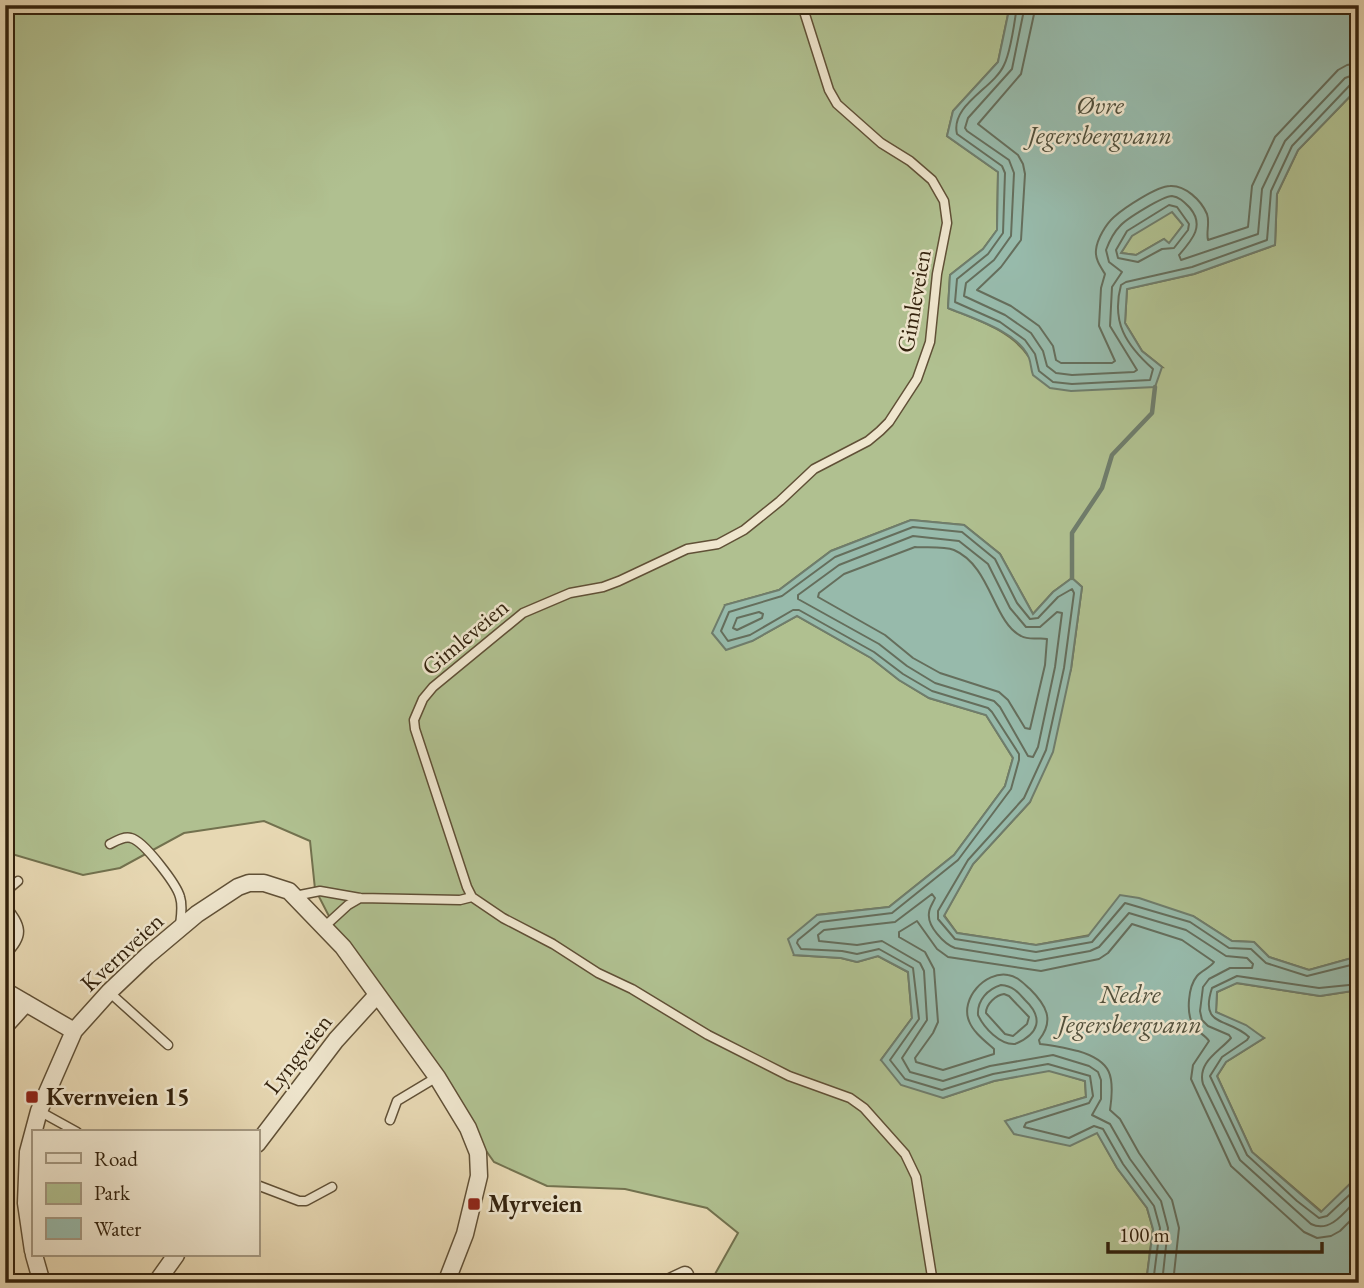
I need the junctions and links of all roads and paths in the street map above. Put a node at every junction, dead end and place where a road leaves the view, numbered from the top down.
1 (802, 5) edge
2 (110, 844) dead end
3 (18, 881) dead end
4 (5, 892) edge
5 (295, 897) junction
6 (472, 897) junction
7 (360, 898) junction
8 (5, 905) edge
9 (324, 927) junction
10 (180, 928) junction
11 (5, 955) edge
12 (5, 991) edge
13 (109, 992) junction
14 (377, 995) junction
15 (26, 1003) junction
16 (5, 1026) edge
17 (74, 1031) junction
18 (168, 1045) dead end
19 (437, 1077) junction
20 (39, 1111) junction
21 (390, 1120) dead end
22 (73, 1130) edge
23 (259, 1141) edge
24 (259, 1186) edge
25 (332, 1187) dead end
26 (32, 1242) edge
27 (35, 1256) edge
28 (175, 1256) edge
29 (685, 1275) dead end
30 (42, 1283) edge
31 (156, 1283) edge
32 (446, 1283) edge
33 (668, 1283) edge
34 (933, 1283) edge

1 - 6 lane, Gimleveien
2 - 10 lane
3 - 4 lane
5 - 7 lane
5 - 9 street, Kvernveien
5 - 10 street, Kvernveien
6 - 7 lane
6 - 34 lane
7 - 9 lane
8 - 11 lane
9 - 14 street, Kvernveien
10 - 13 street, Kvernveien
12 - 15 street
13 - 17 street, Kvernveien
13 - 18 lane
14 - 19 street
14 - 23 street, Lyngveien
15 - 16 street
15 - 17 street
17 - 20 street, Kvernveien
19 - 21 lane
19 - 32 street
20 - 22 lane
20 - 26 street, Kvernveien
24 - 25 lane
27 - 30 street, Kvernveien
28 - 31 street
29 - 33 street

